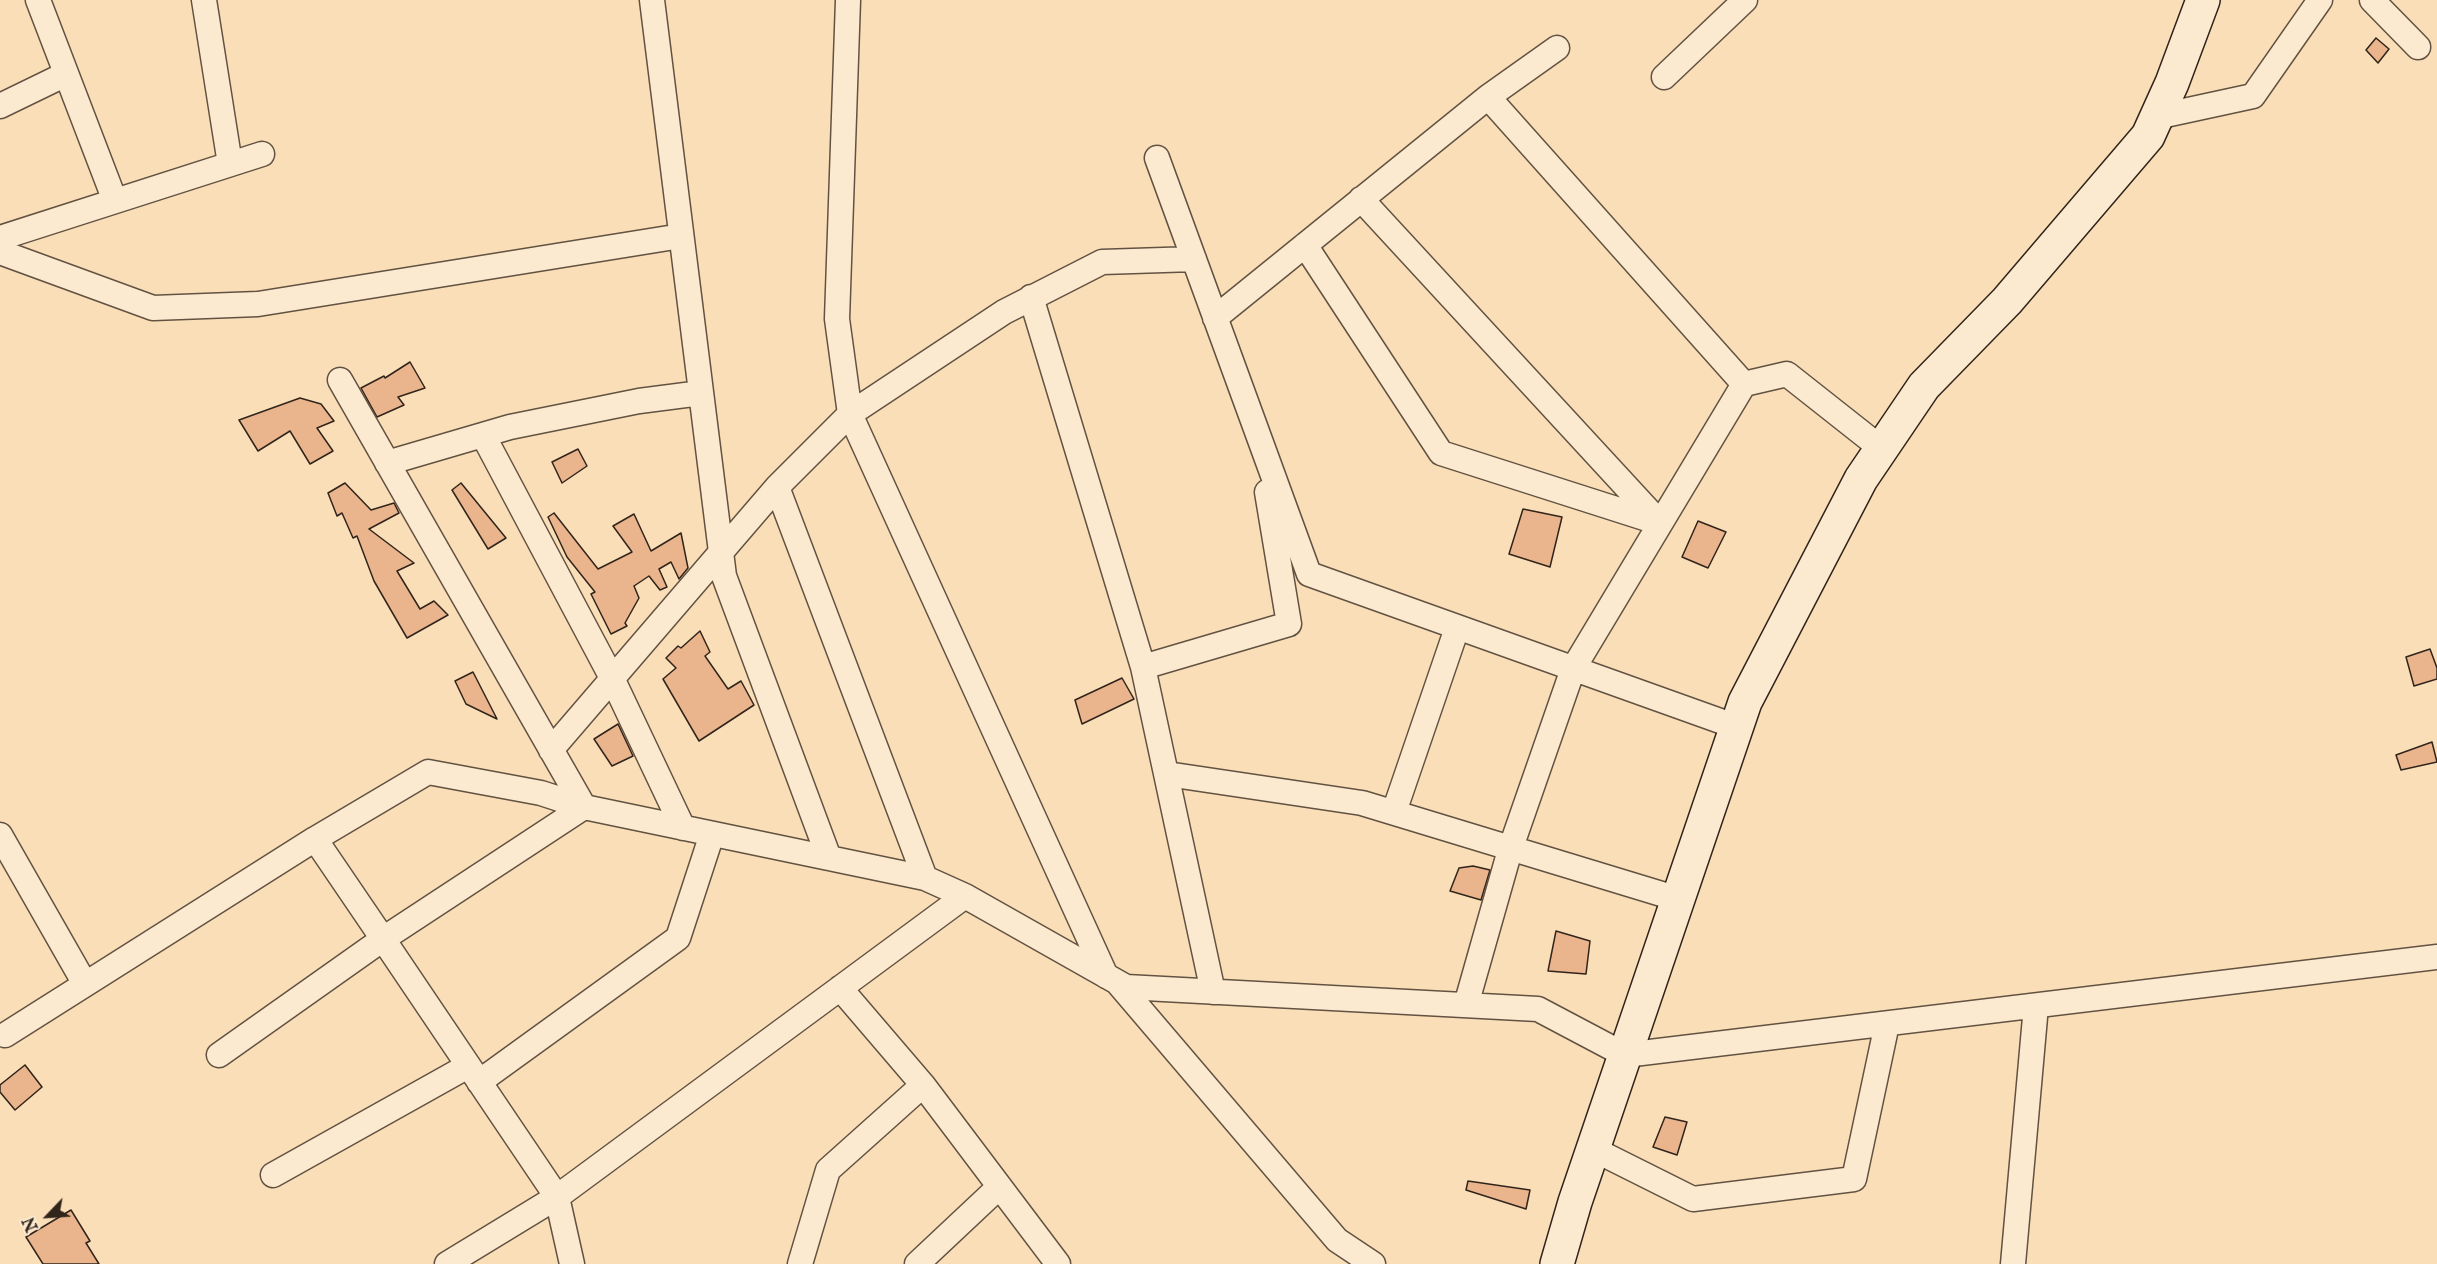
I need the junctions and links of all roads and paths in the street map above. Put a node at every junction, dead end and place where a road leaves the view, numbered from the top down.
1 (38, 0) edge
2 (204, 0) edge
3 (652, 0) edge
4 (848, 0) edge
5 (1745, 0) edge
6 (2203, 0) edge
7 (2320, 0) edge
8 (2372, 0) edge
9 (2418, 47) dead end
10 (1557, 48) dead end
11 (66, 74) junction
12 (1664, 77) dead end
13 (1488, 97) junction
14 (0, 106) edge
15 (2156, 117) junction
16 (262, 154) dead end
17 (1157, 158) dead end
18 (230, 164) junction
19 (1361, 200) junction
20 (115, 201) junction
21 (681, 236) junction
22 (0, 238) edge
23 (1305, 245) junction
24 (0, 252) edge
25 (1194, 259) junction
26 (1031, 297) junction
27 (1215, 318) junction
28 (340, 380) dead end
29 (1743, 384) junction
30 (701, 393) junction
31 (850, 414) junction
32 (483, 435) junction
33 (1258, 436) junction
34 (1882, 449) junction
35 (387, 463) junction
36 (777, 487) junction
37 (1660, 523) junction
38 (721, 551) junction
39 (1457, 628) junction
40 (1143, 667) junction
41 (1573, 669) junction
42 (612, 678) junction
43 (1737, 727) junction
44 (551, 750) junction
45 (1167, 774) junction
46 (584, 807) junction
47 (1394, 813) junction
48 (683, 828) junction
49 (712, 834) junction
50 (0, 835) edge
51 (315, 839) junction
52 (1511, 848) junction
53 (829, 858) junction
54 (925, 878) junction
55 (965, 896) junction
56 (1678, 899) junction
57 (382, 939) junction
58 (2437, 957) edge
59 (1112, 979) junction
60 (85, 984) junction
61 (840, 988) junction
62 (1213, 992) junction
63 (1466, 1005) junction
64 (2036, 1006) junction
65 (1887, 1024) junction
66 (5, 1035) dead end
67 (219, 1055) dead end
68 (1625, 1055) junction
69 (474, 1074) junction
70 (923, 1086) junction
71 (1593, 1149) junction
72 (273, 1175) dead end
73 (999, 1187) junction
74 (557, 1197) junction
75 (447, 1264) edge
76 (572, 1264) edge
77 (800, 1264) edge
78 (917, 1264) edge
79 (1058, 1264) edge
80 (1373, 1264) edge
81 (1557, 1264) edge
82 (2013, 1264) edge

1 - 11 street
2 - 18 street
3 - 21 street
4 - 31 street
5 - 12 street
6 - 15 main road
7 - 15 street
8 - 9 street
10 - 13 street
11 - 14 street
11 - 20 street
13 - 19 street
13 - 29 street
15 - 34 main road
16 - 18 street
17 - 25 street
18 - 20 street
19 - 23 street
19 - 37 street
20 - 22 street
21 - 24 street
21 - 30 street
23 - 27 street
23 - 37 street
25 - 26 street
25 - 27 street
26 - 31 street
26 - 40 street
27 - 33 street
28 - 35 street
29 - 34 street
29 - 37 street
30 - 32 street
30 - 38 street
31 - 36 street
31 - 59 street
32 - 35 street
32 - 42 street
33 - 39 street
33 - 40 street
34 - 43 main road
35 - 44 street
36 - 38 street
36 - 54 street
37 - 41 street
38 - 42 street
38 - 53 street
39 - 41 street
39 - 47 street
40 - 45 street
41 - 43 street
41 - 52 street
42 - 44 street
42 - 48 street
43 - 56 main road
44 - 46 street
45 - 47 street
45 - 62 street
46 - 48 street
46 - 51 street
46 - 57 street
47 - 52 street
48 - 49 street
49 - 53 street
49 - 69 street
50 - 60 street
51 - 57 street
51 - 60 street
52 - 56 street
52 - 63 street
53 - 54 street
54 - 55 street
55 - 59 street
55 - 61 street
56 - 68 main road
57 - 67 street
57 - 69 street
58 - 64 street
59 - 62 street
59 - 80 street
60 - 66 street
61 - 70 street
61 - 74 street
62 - 63 street
63 - 68 street
64 - 65 street
64 - 82 street
65 - 68 street
65 - 71 street
68 - 71 main road
69 - 72 street
69 - 74 street
70 - 73 street
70 - 77 street
71 - 81 main road
73 - 78 street
73 - 79 street
74 - 75 street
74 - 76 street

